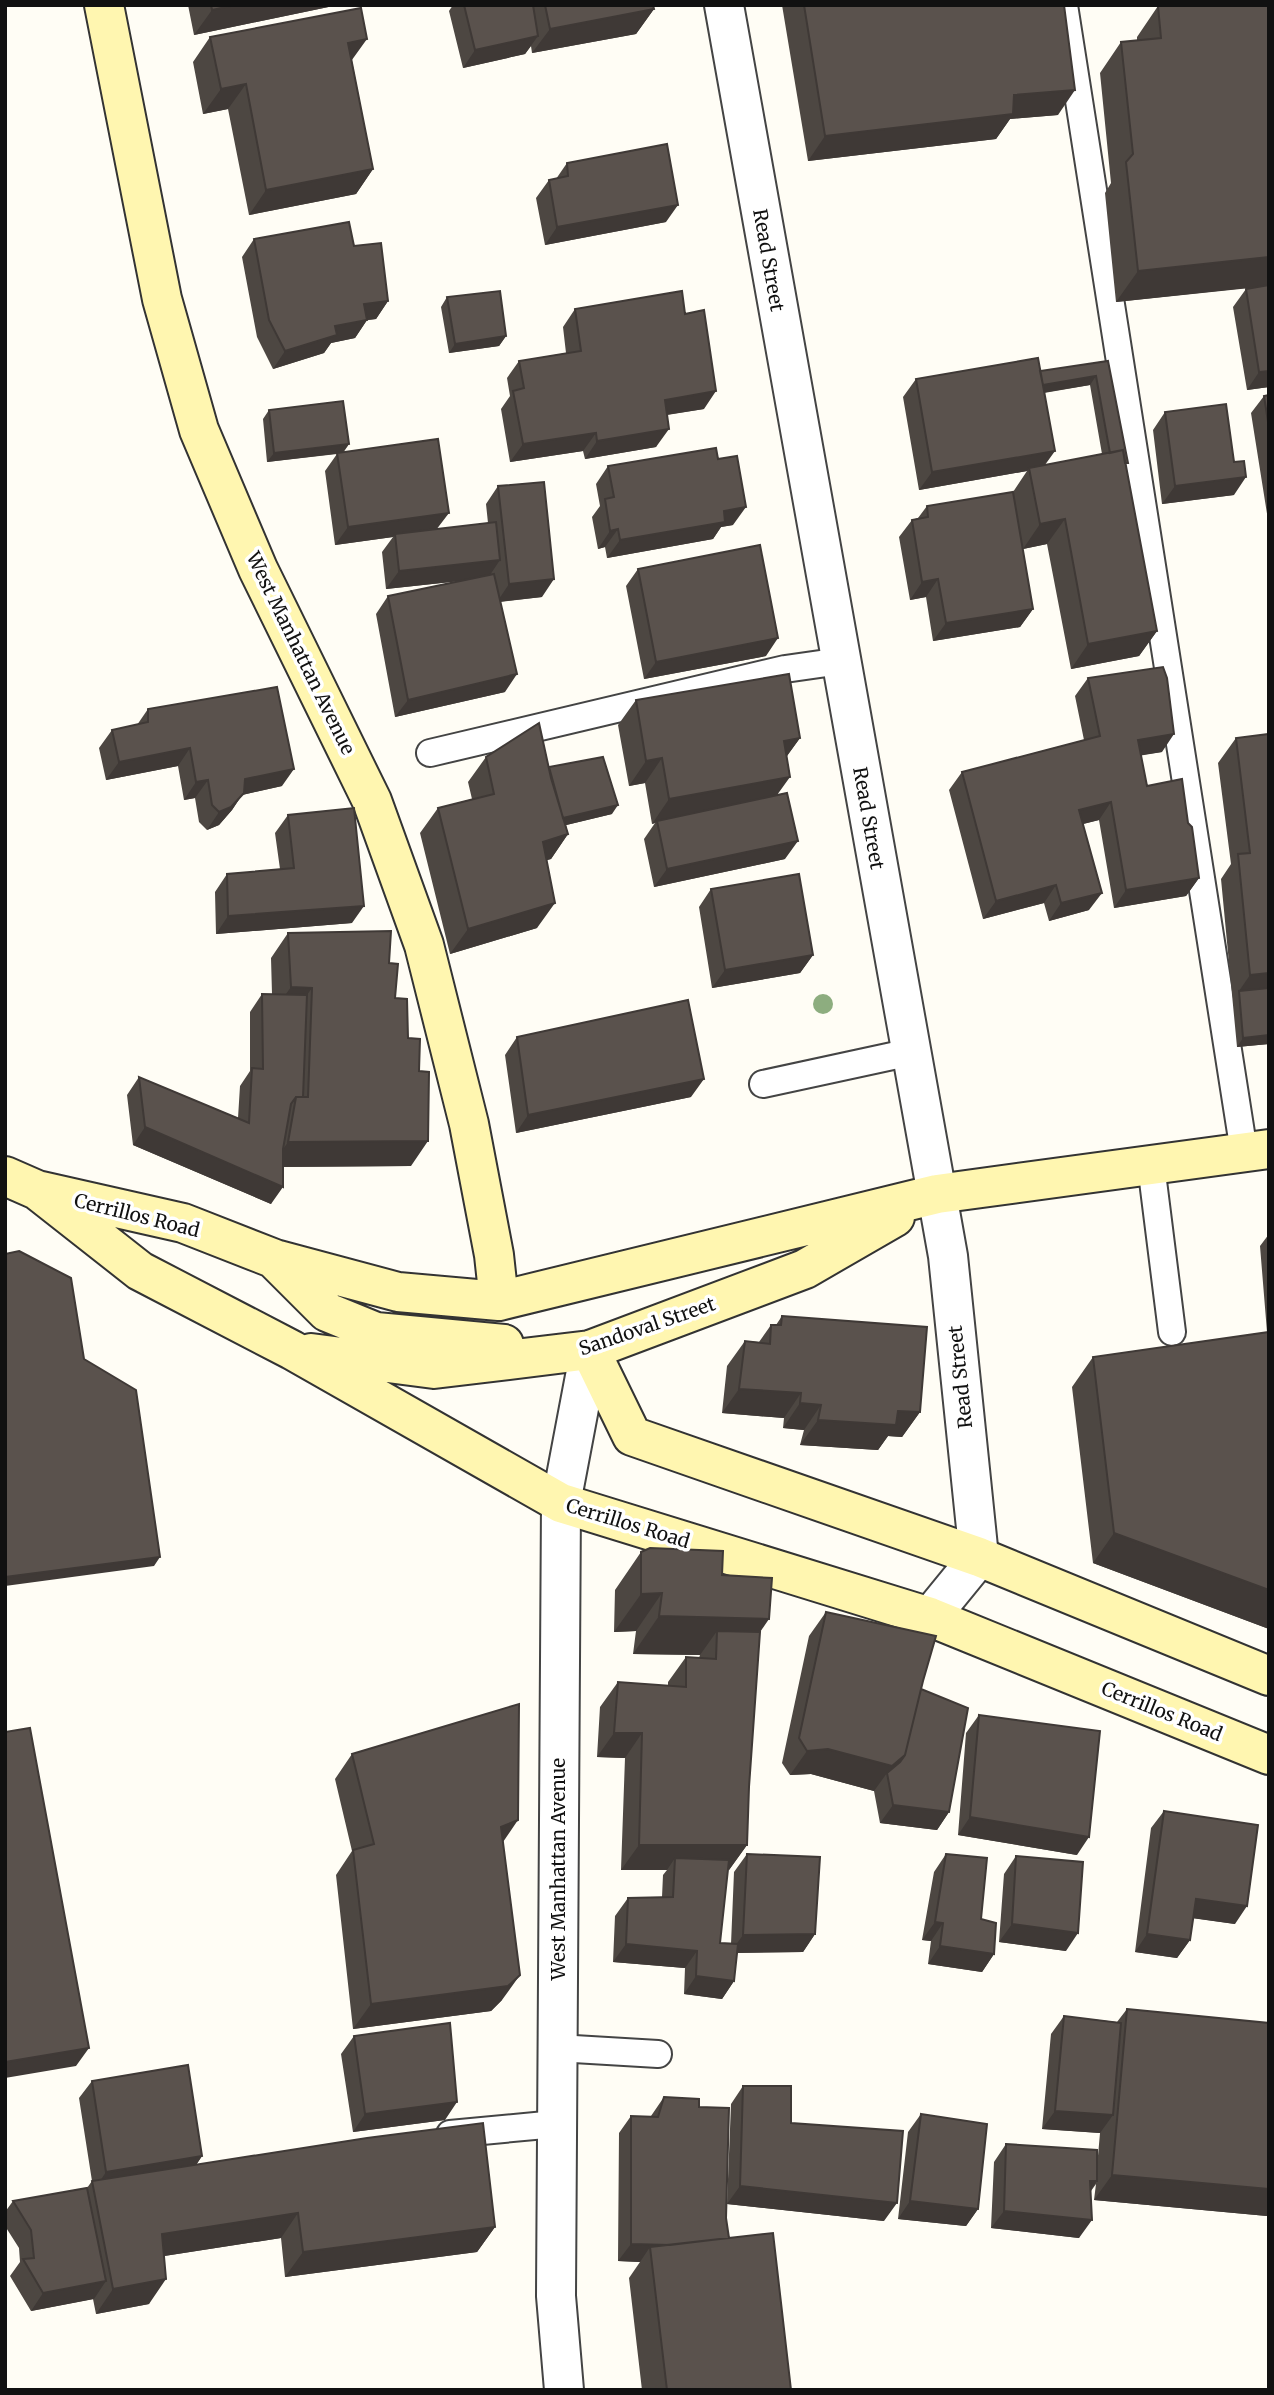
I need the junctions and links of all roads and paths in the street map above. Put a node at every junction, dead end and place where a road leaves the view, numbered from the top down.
1 (104, 5) edge
2 (724, 5) edge
3 (1064, 5) edge
4 (841, 661) junction
5 (430, 753) dead end
6 (911, 1052) junction
7 (763, 1084) dead end
8 (1256, 1150) edge
9 (1151, 1165) junction
10 (21, 1183) edge
11 (937, 1194) junction
12 (275, 1259) junction
13 (499, 1301) junction
14 (1172, 1332) dead end
15 (292, 1350) junction
16 (590, 1350) junction
17 (561, 1503) junction
18 (979, 1557) junction
19 (930, 1617) junction
20 (1269, 1676) edge
21 (1269, 1755) edge
22 (557, 2048) junction
23 (658, 2054) dead end
24 (556, 2124) junction
25 (425, 2136) edge
26 (564, 2390) edge

1 - 13 street, West Manhattan Avenue
2 - 4 street, Read Street
3 - 8 lane
4 - 5 lane
4 - 6 street, Read Street
6 - 7 lane
6 - 11 street, Read Street
8 - 9 street, Sandoval Street
9 - 11 street, Sandoval Street
9 - 14 lane
10 - 12 street, Cerrillos Road
10 - 15 street, Cerrillos Road
11 - 13 street, Sandoval Street
11 - 16 street, Sandoval Street
11 - 18 street, Read Street
12 - 13 street, Cerrillos Road
12 - 16 street, Cerrillos Road
15 - 16 street, Sandoval Street
15 - 17 street, Cerrillos Road
16 - 17 street, West Manhattan Avenue
16 - 18 street
17 - 19 street, Cerrillos Road
17 - 22 street, West Manhattan Avenue
18 - 19 street
18 - 20 street
19 - 21 street, Cerrillos Road
22 - 23 lane
22 - 24 street, West Manhattan Avenue
24 - 25 lane
24 - 26 street, West Manhattan Avenue

